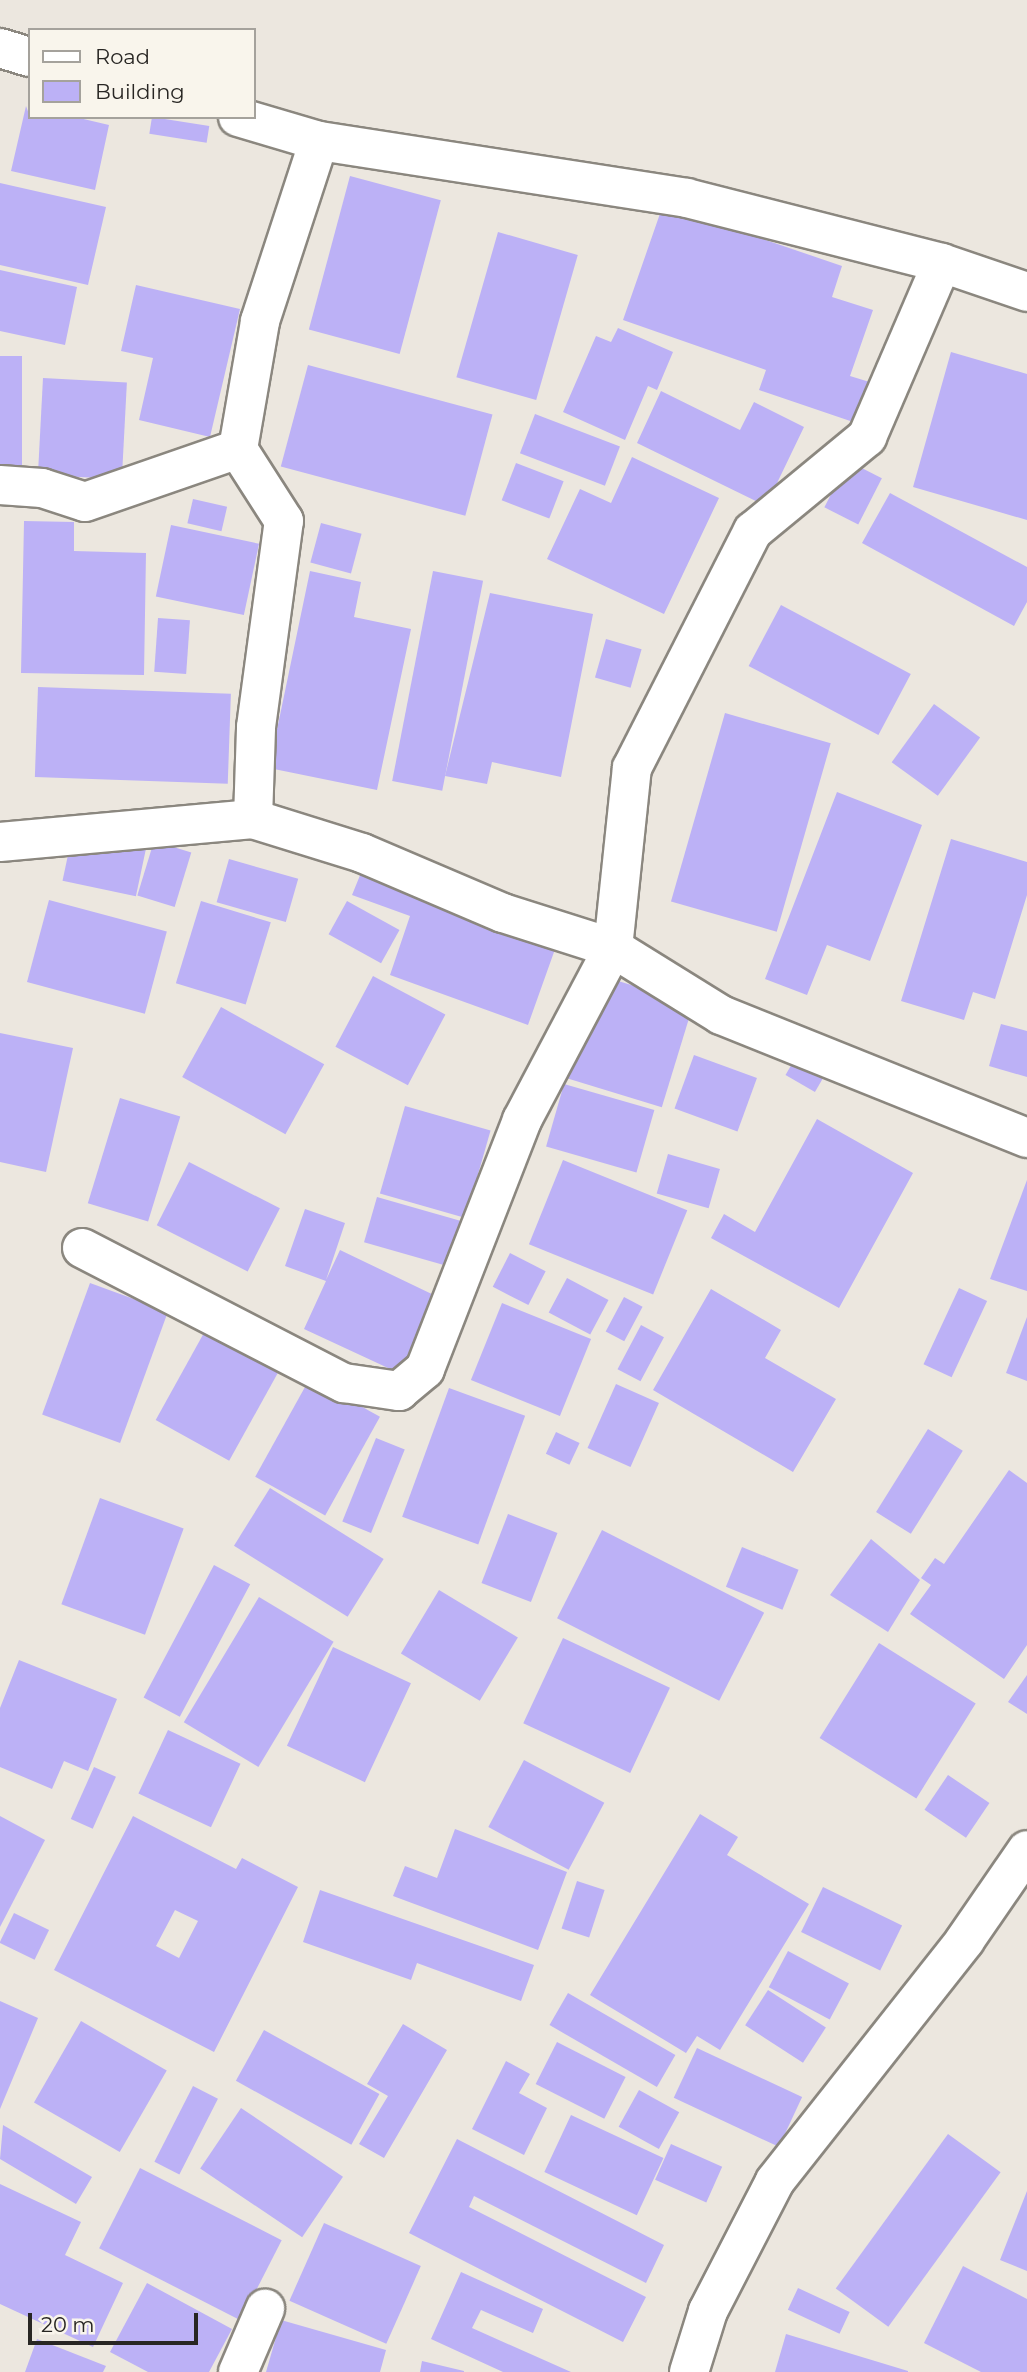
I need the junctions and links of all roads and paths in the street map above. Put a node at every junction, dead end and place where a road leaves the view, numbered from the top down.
1 (0, 48) edge
2 (28, 56) edge
3 (245, 119) edge
4 (319, 141) junction
5 (942, 263) junction
6 (1027, 292) edge
7 (238, 449) junction
8 (0, 485) edge
9 (253, 819) junction
10 (0, 842) edge
11 (613, 948) junction
12 (1027, 1138) edge
13 (82, 1248) dead end
14 (1027, 1850) edge
15 (265, 2309) dead end
16 (238, 2372) edge
17 (689, 2372) edge

1 - 2 street
3 - 4 street
4 - 5 street
4 - 7 street
5 - 6 street
5 - 11 street
7 - 8 street
7 - 9 street
9 - 10 street
9 - 11 street
11 - 12 street
11 - 13 street
14 - 17 street
15 - 16 street

